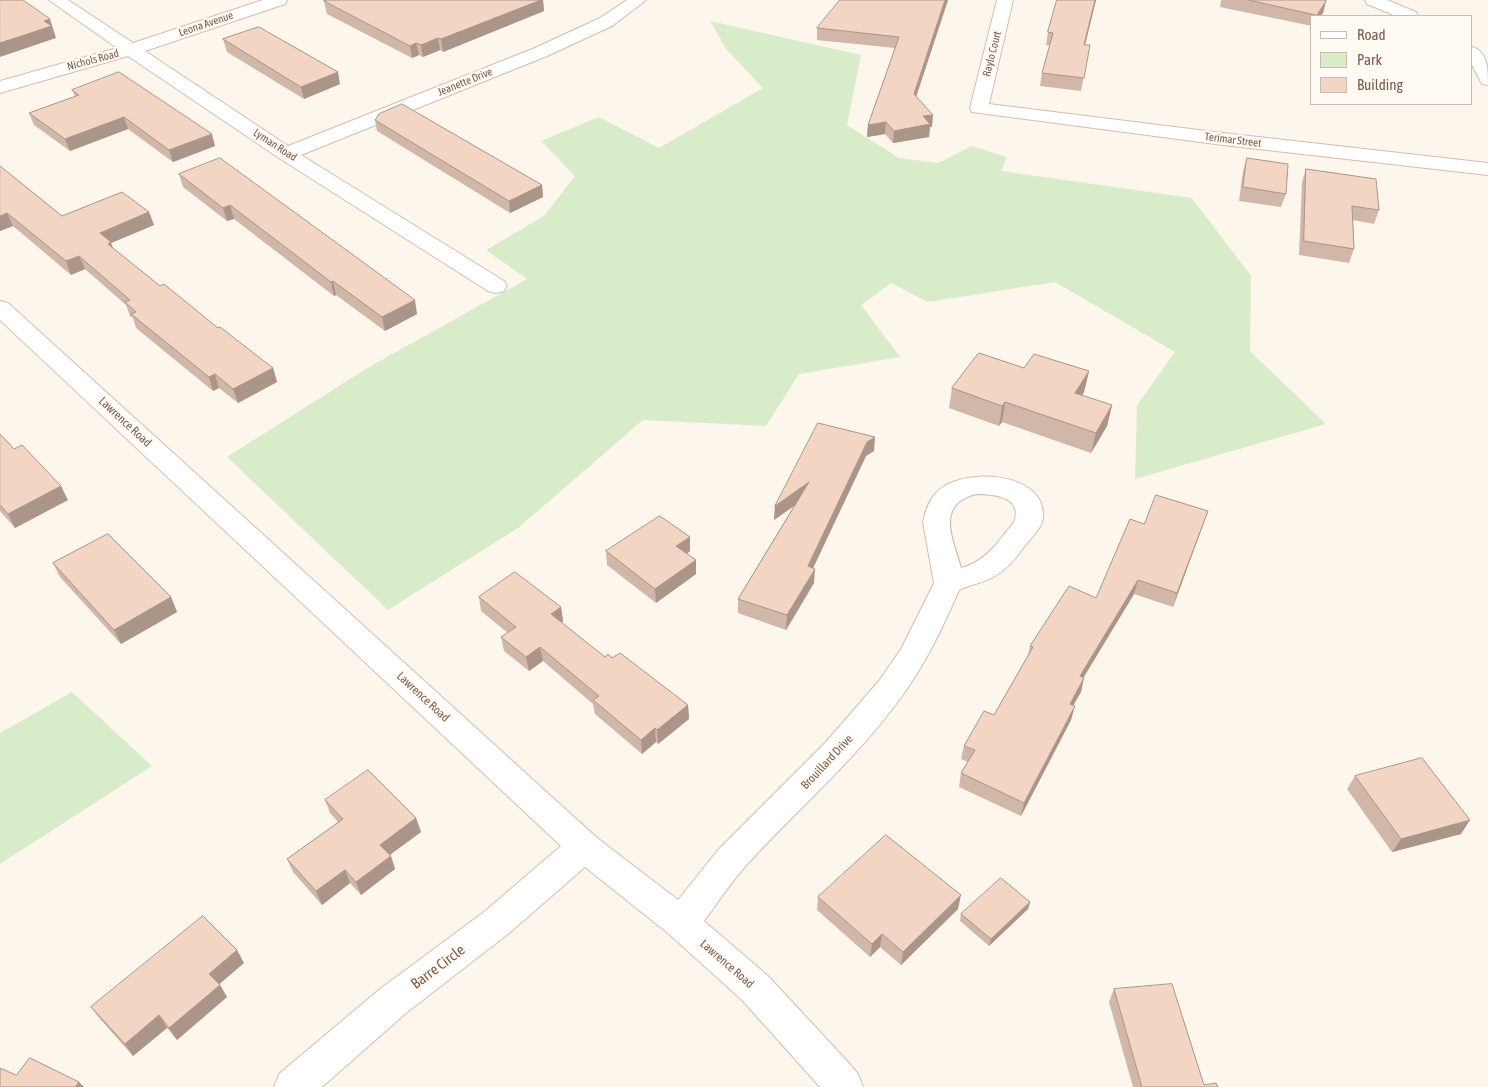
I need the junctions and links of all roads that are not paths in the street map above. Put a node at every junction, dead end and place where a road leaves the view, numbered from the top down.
1 (57, 0) edge
2 (279, 0) edge
3 (638, 0) edge
4 (1005, 0) edge
5 (1373, 0) edge
6 (1408, 15) edge
7 (133, 49) junction
8 (1473, 53) edge
9 (1488, 80) edge
10 (0, 86) edge
11 (28, 97) dead end
12 (978, 108) joint
13 (286, 154) junction
14 (1488, 169) edge
15 (496, 286) dead end
16 (0, 308) edge
17 (948, 583) dead end
18 (584, 847) junction
19 (681, 923) junction
20 (294, 1087) edge
21 (844, 1087) edge

1 - 7 street, Lyman Road
2 - 7 street, Leona Avenue
3 - 13 street, Jeanette Drive
4 - 12 street, Raylo Court
5 - 6 street
7 - 10 street, Nichols Road
7 - 11 street, Nichols Road
7 - 13 street, Lyman Road
8 - 9 street
12 - 14 street, Terimar Street
13 - 15 street, Lyman Road
16 - 18 street, Lawrence Road
17 - 19 street, Brouillard Drive
18 - 19 street, Lawrence Road
18 - 20 street, Barre Circle
19 - 21 street, Lawrence Road

